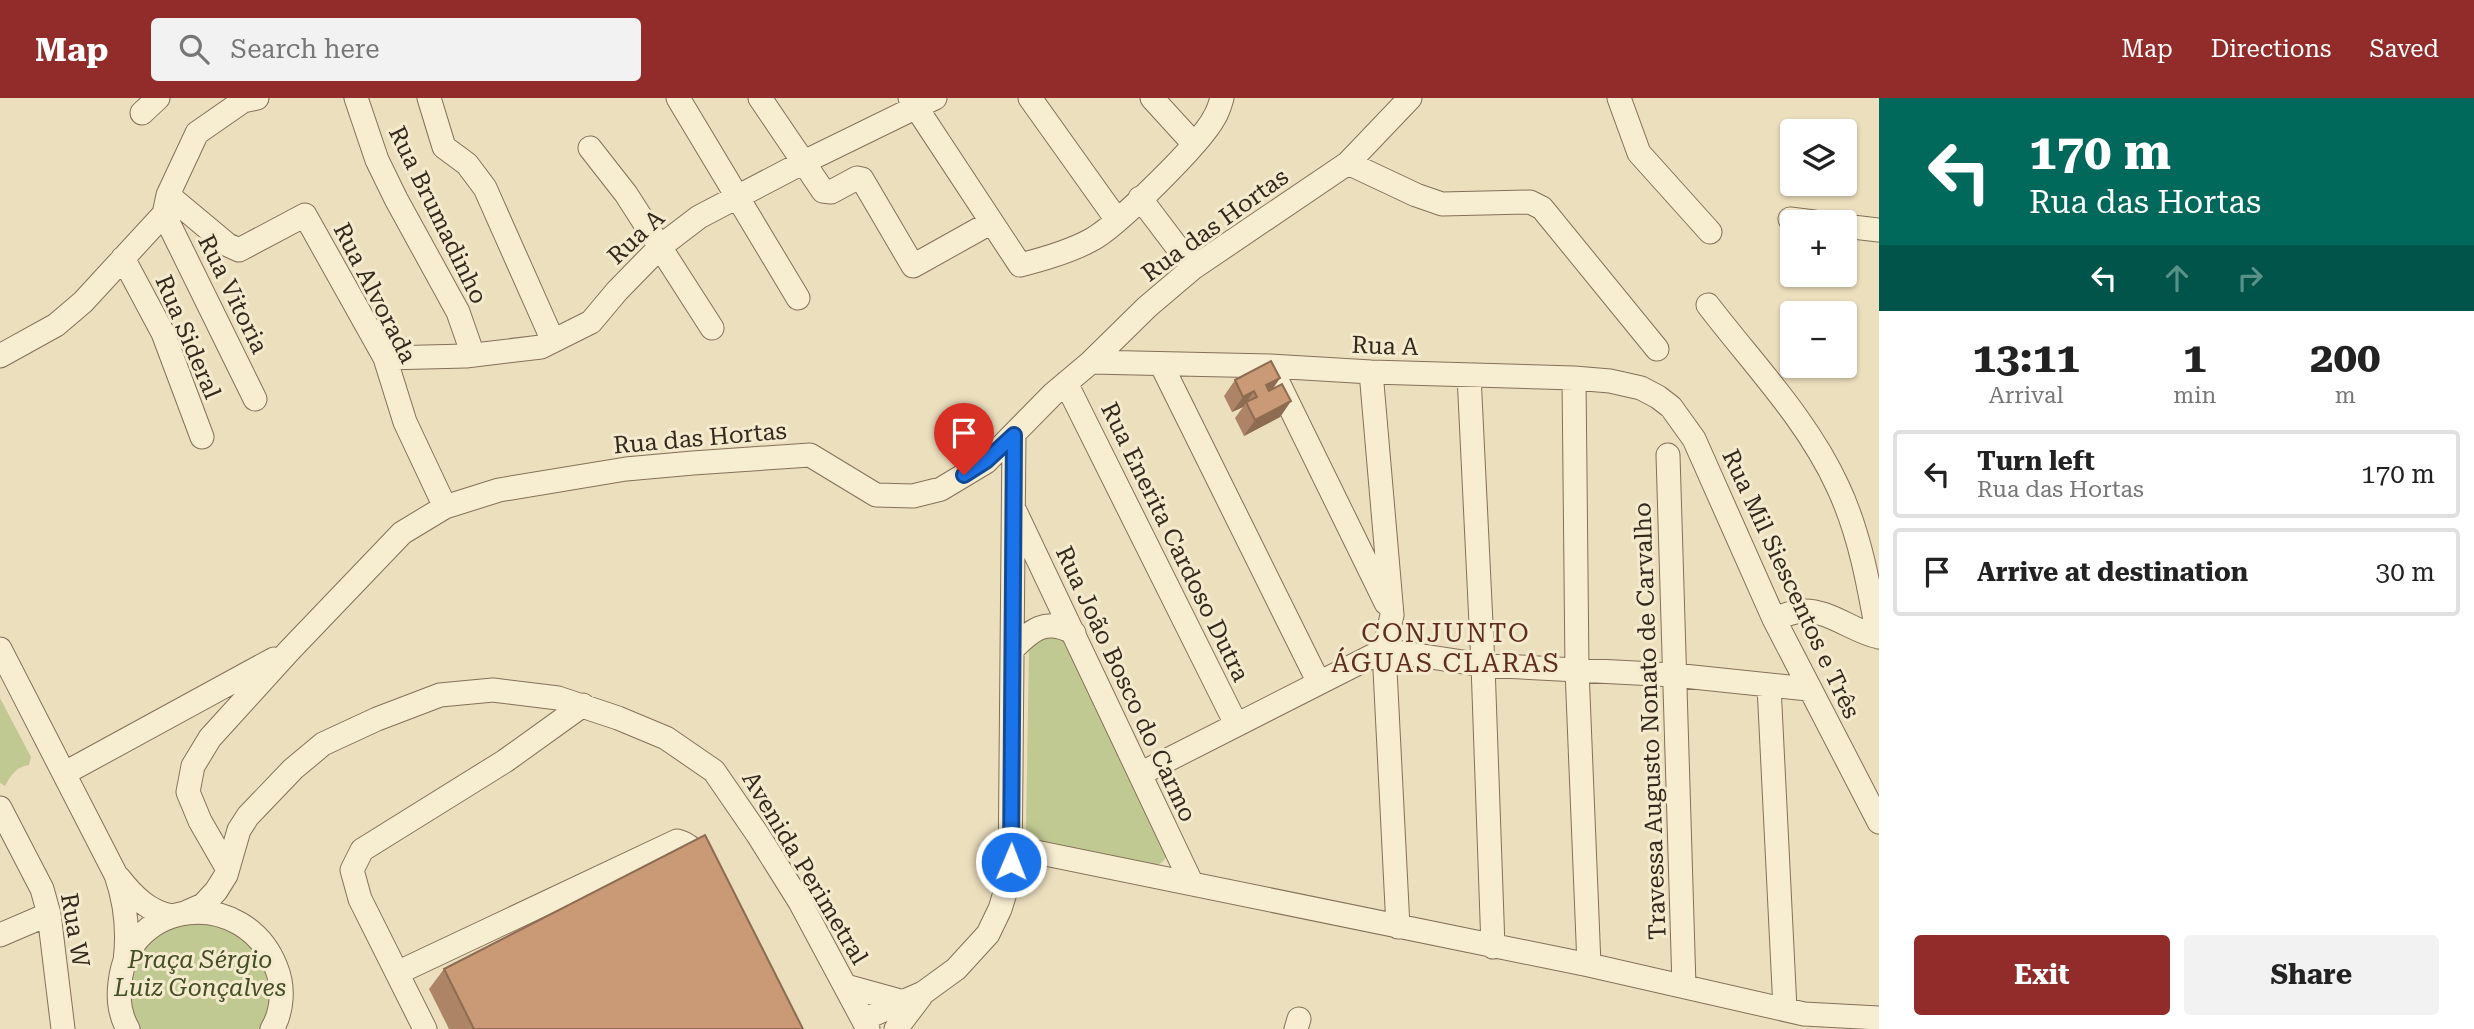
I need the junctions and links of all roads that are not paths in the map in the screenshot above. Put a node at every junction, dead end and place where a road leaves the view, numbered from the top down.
1 (255, 98) edge
2 (356, 98) edge
3 (429, 98) edge
4 (678, 98) edge
5 (761, 98) edge
6 (1030, 98) edge
7 (1152, 98) edge
8 (1222, 98) edge
9 (1410, 98) edge
10 (1619, 98) edge
11 (921, 102) edge
12 (1194, 144) junction
13 (590, 148) dead end
14 (804, 162) junction
15 (1348, 163) junction
16 (737, 197) junction
17 (1140, 198) junction
18 (166, 204) junction
19 (1117, 220) junction
20 (990, 223) junction
21 (1857, 227) edge
22 (1879, 230) edge
23 (1710, 232) dead end
24 (661, 246) junction
25 (123, 258) junction
26 (1193, 268) junction
27 (798, 299) dead end
28 (1707, 305) dead end
29 (712, 328) dead end
30 (553, 341) junction
31 (1657, 349) dead end
32 (473, 355) junction
33 (0, 356) edge
34 (385, 358) junction
35 (1091, 362) junction
36 (1161, 364) junction
37 (1270, 366) junction
38 (1371, 372) junction
39 (1469, 375) junction
40 (1574, 377) junction
41 (1066, 383) junction
42 (256, 399) dead end
43 (1671, 407) joint
44 (1014, 435) junction
45 (202, 438) dead end
46 (1668, 455) dead end
47 (1012, 506) junction
48 (445, 507) junction
49 (1392, 615) junction
50 (1774, 619) junction
51 (1073, 633) junction
52 (1879, 637) edge
53 (0, 649) edge
54 (289, 650) junction
55 (1012, 650) junction
56 (1384, 650) junction
57 (1483, 665) junction
58 (1577, 670) junction
59 (1674, 675) junction
60 (1319, 683) junction
61 (1769, 686) junction
62 (1808, 689) junction
63 (583, 705) junction
64 (1236, 724) junction
65 (65, 773) junction
66 (1140, 774) junction
67 (3, 820) edge
68 (1879, 822) edge
69 (1011, 847) junction
70 (227, 871) junction
71 (116, 875) junction
72 (1192, 884) junction
73 (712, 885) edge
74 (50, 914) junction
75 (179, 914) junction
76 (1398, 927) junction
77 (255, 933) junction
78 (0, 935) edge
79 (1493, 947) junction
80 (125, 961) junction
81 (1589, 965) junction
82 (397, 973) junction
83 (846, 986) junction
84 (1684, 986) junction
85 (914, 998) junction
86 (1785, 1009) junction
87 (1879, 1018) edge
88 (866, 1024) edge
89 (127, 1027) edge
90 (63, 1029) edge
91 (272, 1029) edge
92 (425, 1029) edge
93 (896, 1029) edge

1 - 18 street
2 - 32 street, Rua Brumadinho
3 - 30 street
4 - 16 street
5 - 14 street
6 - 19 street
7 - 12 street
8 - 12 street
9 - 15 street, Rua das Hortas
10 - 23 street
11 - 14 street, Rua A
11 - 20 street
12 - 17 street
13 - 24 street
14 - 16 street, Rua A
14 - 20 street
15 - 26 street, Rua das Hortas
15 - 31 street
16 - 24 street, Rua A
16 - 27 street
17 - 19 street
17 - 26 street
18 - 25 street
18 - 34 street, Rua Alvorada
18 - 42 street, Rua Vitoria
19 - 20 street
21 - 22 street
24 - 29 street
24 - 30 street, Rua A
25 - 33 street
25 - 45 street, Rua Sideral
26 - 35 street, Rua das Hortas
28 - 52 street
30 - 32 street, Rua A
32 - 34 street, Rua A
34 - 48 street, Rua Alvorada
35 - 36 street, Rua A
35 - 41 street, Rua das Hortas
36 - 37 street, Rua A
36 - 60 street
37 - 38 street, Rua A
37 - 49 street
38 - 39 street, Rua A
38 - 49 street
39 - 40 street, Rua A
39 - 57 street
40 - 43 street, Rua A
40 - 58 street
41 - 44 street, Rua das Hortas
41 - 64 street, Rua Enerita Cardoso Dutra
43 - 50 street, Rua Mil Siescentos e Três
44 - 47 street
44 - 48 street, Rua das Hortas
46 - 59 street, Travessa Augusto Nonato de Carvalho
47 - 51 street, Rua João Bosco do Carmo
47 - 55 street
48 - 54 street, Rua das Hortas
49 - 56 street
50 - 52 street
50 - 62 street, Rua Mil Siescentos e Três
51 - 55 street
51 - 66 street, Rua João Bosco do Carmo
53 - 65 street
54 - 65 street
54 - 70 street, Rua das Hortas
55 - 69 street
56 - 57 street
56 - 60 street
56 - 76 street
57 - 58 street
57 - 79 street
58 - 59 street
58 - 81 street
59 - 61 street
59 - 84 street, Travessa Augusto Nonato de Carvalho
60 - 64 street
61 - 62 street
61 - 86 street
62 - 68 street, Rua Mil Siescentos e Três
63 - 70 street, Avenida Perimetral
63 - 82 street
63 - 83 street, Avenida Perimetral
64 - 66 street
65 - 71 street
66 - 72 street, Rua João Bosco do Carmo
67 - 74 street, Rua W
69 - 72 street
69 - 85 street
70 - 75 street, Avenida Perimetral
70 - 77 street
71 - 75 street
71 - 80 street
72 - 76 street
73 - 82 street
74 - 78 street
74 - 90 street, Rua W
75 - 77 street
75 - 80 street, Avenida Perimetral
76 - 79 street
77 - 91 street
79 - 81 street
80 - 89 street
81 - 84 street
82 - 92 street
83 - 85 street
83 - 88 street, Avenida Perimetral
84 - 86 street
85 - 88 street
85 - 93 street
86 - 87 street

